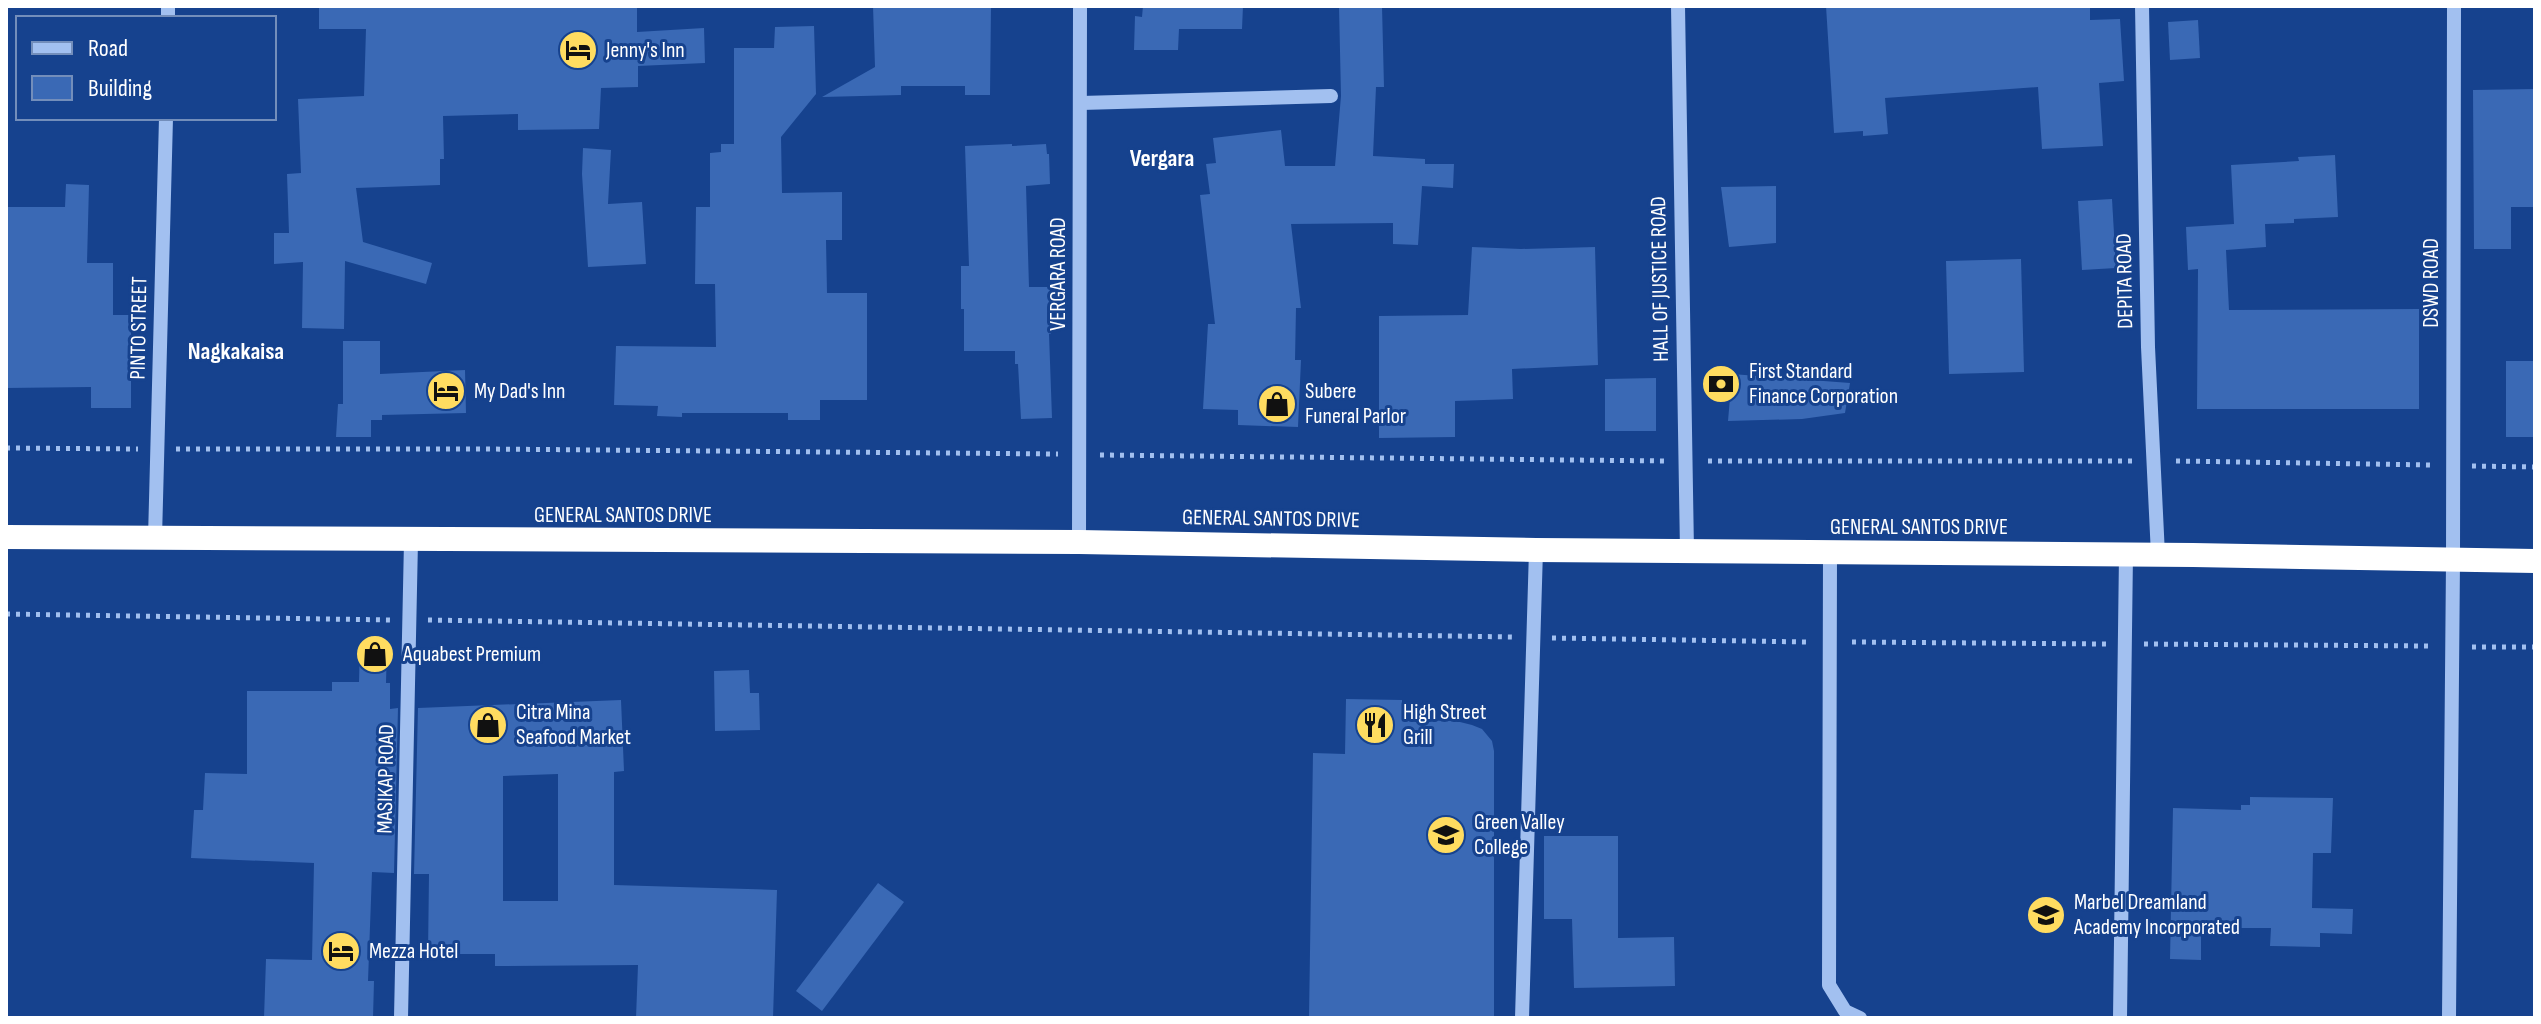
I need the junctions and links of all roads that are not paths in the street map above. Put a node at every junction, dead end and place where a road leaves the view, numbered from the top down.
1 (1080, 6) edge
2 (1678, 6) edge
3 (2142, 6) edge
4 (2454, 6) edge
5 (1331, 96) dead end
6 (1081, 103) junction
7 (166, 120) edge
8 (6, 537) edge
9 (155, 538) junction
10 (411, 541) junction
11 (1079, 542) junction
12 (1536, 550) junction
13 (1687, 551) junction
14 (1830, 553) junction
15 (2126, 554) junction
16 (2158, 555) junction
17 (2453, 561) junction
18 (2535, 561) edge
19 (401, 1018) edge
20 (1522, 1018) edge
21 (1860, 1018) edge
22 (2120, 1018) edge
23 (2449, 1018) edge

1 - 6 street, VERGARA ROAD
2 - 13 street, HALL OF JUSTICE ROAD
3 - 16 street, DEPITA ROAD
4 - 17 street, DSWD ROAD
5 - 6 street
6 - 11 street, VERGARA ROAD
7 - 9 street, PINTO STREET
8 - 9 highway, GENERAL SANTOS DRIVE
9 - 10 highway, GENERAL SANTOS DRIVE
10 - 11 highway, GENERAL SANTOS DRIVE
10 - 19 street, MASIKAP ROAD
11 - 12 highway, GENERAL SANTOS DRIVE
12 - 13 highway, GENERAL SANTOS DRIVE
12 - 20 street
13 - 14 highway, GENERAL SANTOS DRIVE
14 - 15 highway, GENERAL SANTOS DRIVE
14 - 21 street
15 - 16 highway, GENERAL SANTOS DRIVE
15 - 22 street
16 - 17 highway, GENERAL SANTOS DRIVE
17 - 18 highway, GENERAL SANTOS DRIVE
17 - 23 street, DSWD ROAD

